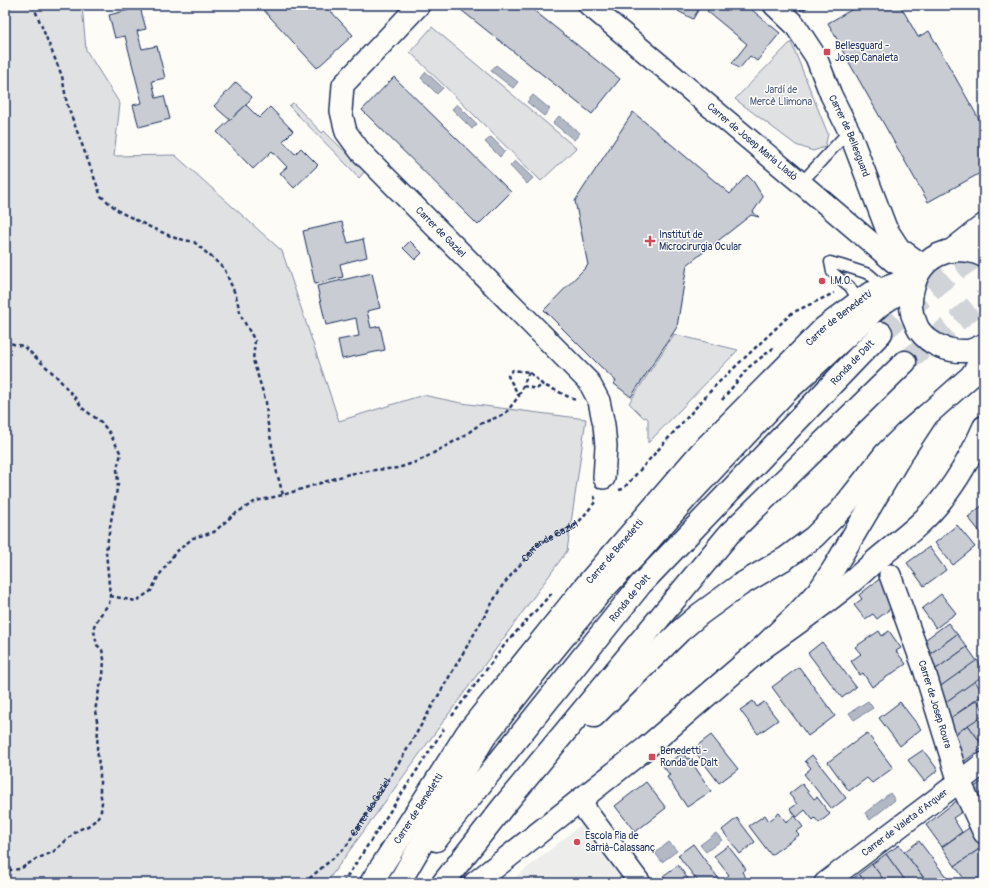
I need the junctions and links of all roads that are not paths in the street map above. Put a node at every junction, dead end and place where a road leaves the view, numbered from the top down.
1 (420, 5) edge
2 (588, 5) edge
3 (774, 5) edge
4 (849, 131) junction
5 (801, 183) junction
6 (984, 225) edge
7 (951, 251) junction
8 (984, 256) edge
9 (918, 275) junction
10 (885, 288) junction
11 (859, 302) junction
12 (881, 333) tunnel mouth
13 (984, 345) edge
14 (984, 358) edge
15 (905, 362) tunnel mouth
16 (927, 415) junction
17 (984, 427) edge
18 (608, 489) road end
19 (890, 575) dead end
20 (761, 649) junction
21 (984, 763) edge
22 (960, 781) junction
23 (582, 799) junction
24 (502, 808) junction
25 (984, 833) edge
26 (371, 883) edge
27 (400, 883) edge
28 (442, 883) edge
29 (475, 883) edge
30 (640, 883) edge
31 (825, 883) edge

1 - 18 street, Carrer de Gaziel
2 - 5 street, Carrer de Josep Maria Lladó
3 - 4 street, Carrer de Bellesguard
4 - 5 lane
4 - 9 street, Carrer de Bellesguard
5 - 9 street, Carrer de Josep Maria Lladó
6 - 7 main road
7 - 8 main road
7 - 9 main road
9 - 10 main road, Carrer de Benedetti
9 - 13 main road
9 - 27 main road
10 - 11 main road, Carrer de Benedetti
10 - 11 lane
11 - 26 main road, Carrer de Benedetti
12 - 27 main road, Ronda de Dalt
14 - 16 main road
15 - 24 main road
16 - 20 main road
16 - 24 main road
17 - 20 main road
19 - 22 street, Carrer de Josep Roura
20 - 23 main road
21 - 22 street, Carrer de Valeta d'Arquer
22 - 25 street, Carrer de Josep Roura
22 - 31 street, Carrer de Valeta d'Arquer
23 - 29 main road
23 - 30 street
24 - 28 main road

